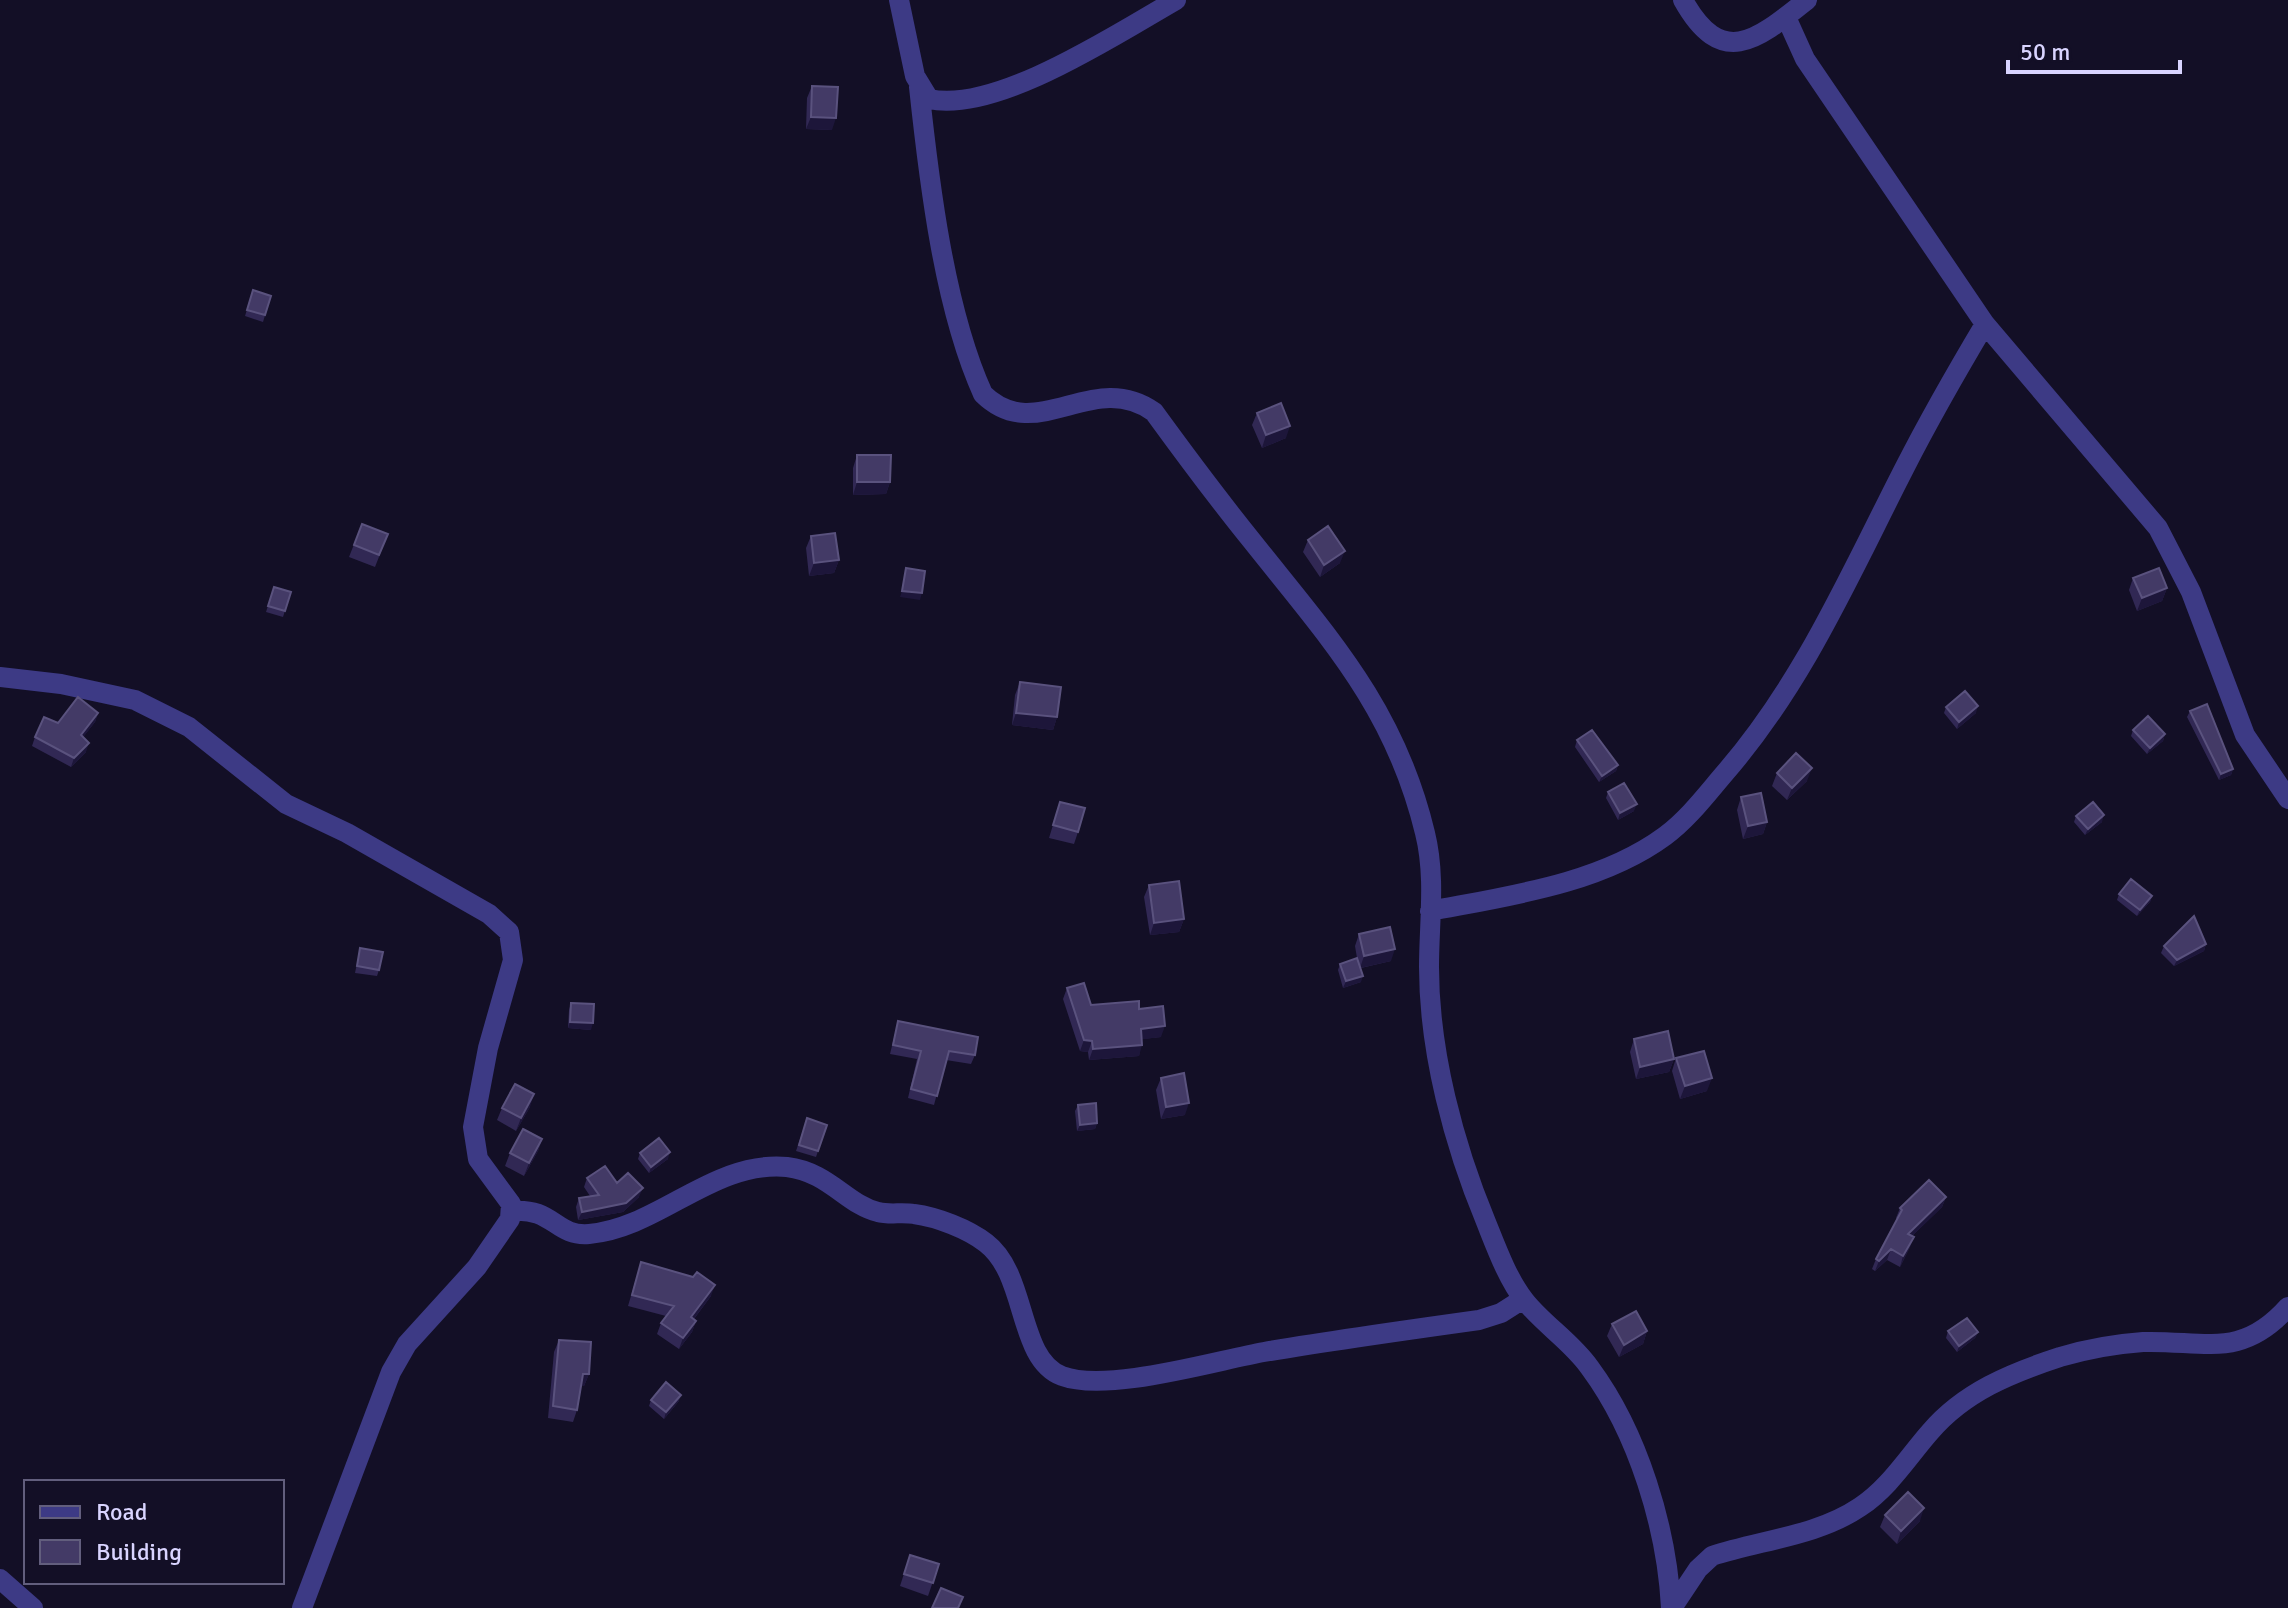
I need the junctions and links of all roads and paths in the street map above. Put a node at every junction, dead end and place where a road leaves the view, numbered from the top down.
1 (899, 0) edge
2 (1176, 0) edge
3 (1683, 0) edge
4 (1807, 0) edge
5 (1786, 17) junction
6 (919, 87) junction
7 (1985, 324) junction
8 (0, 677) edge
9 (2288, 799) edge
10 (1430, 911) junction
11 (511, 1211) junction
12 (1523, 1299) junction
13 (2288, 1307) edge
14 (0, 1579) edge
15 (33, 1608) edge
16 (302, 1608) edge
17 (1672, 1608) edge

1 - 6 street
2 - 6 street
3 - 5 street
4 - 5 street
5 - 7 street
6 - 10 street
7 - 9 street
7 - 10 street
8 - 11 street
10 - 12 street
11 - 12 street
11 - 16 street
12 - 17 street
13 - 17 street
14 - 15 street

